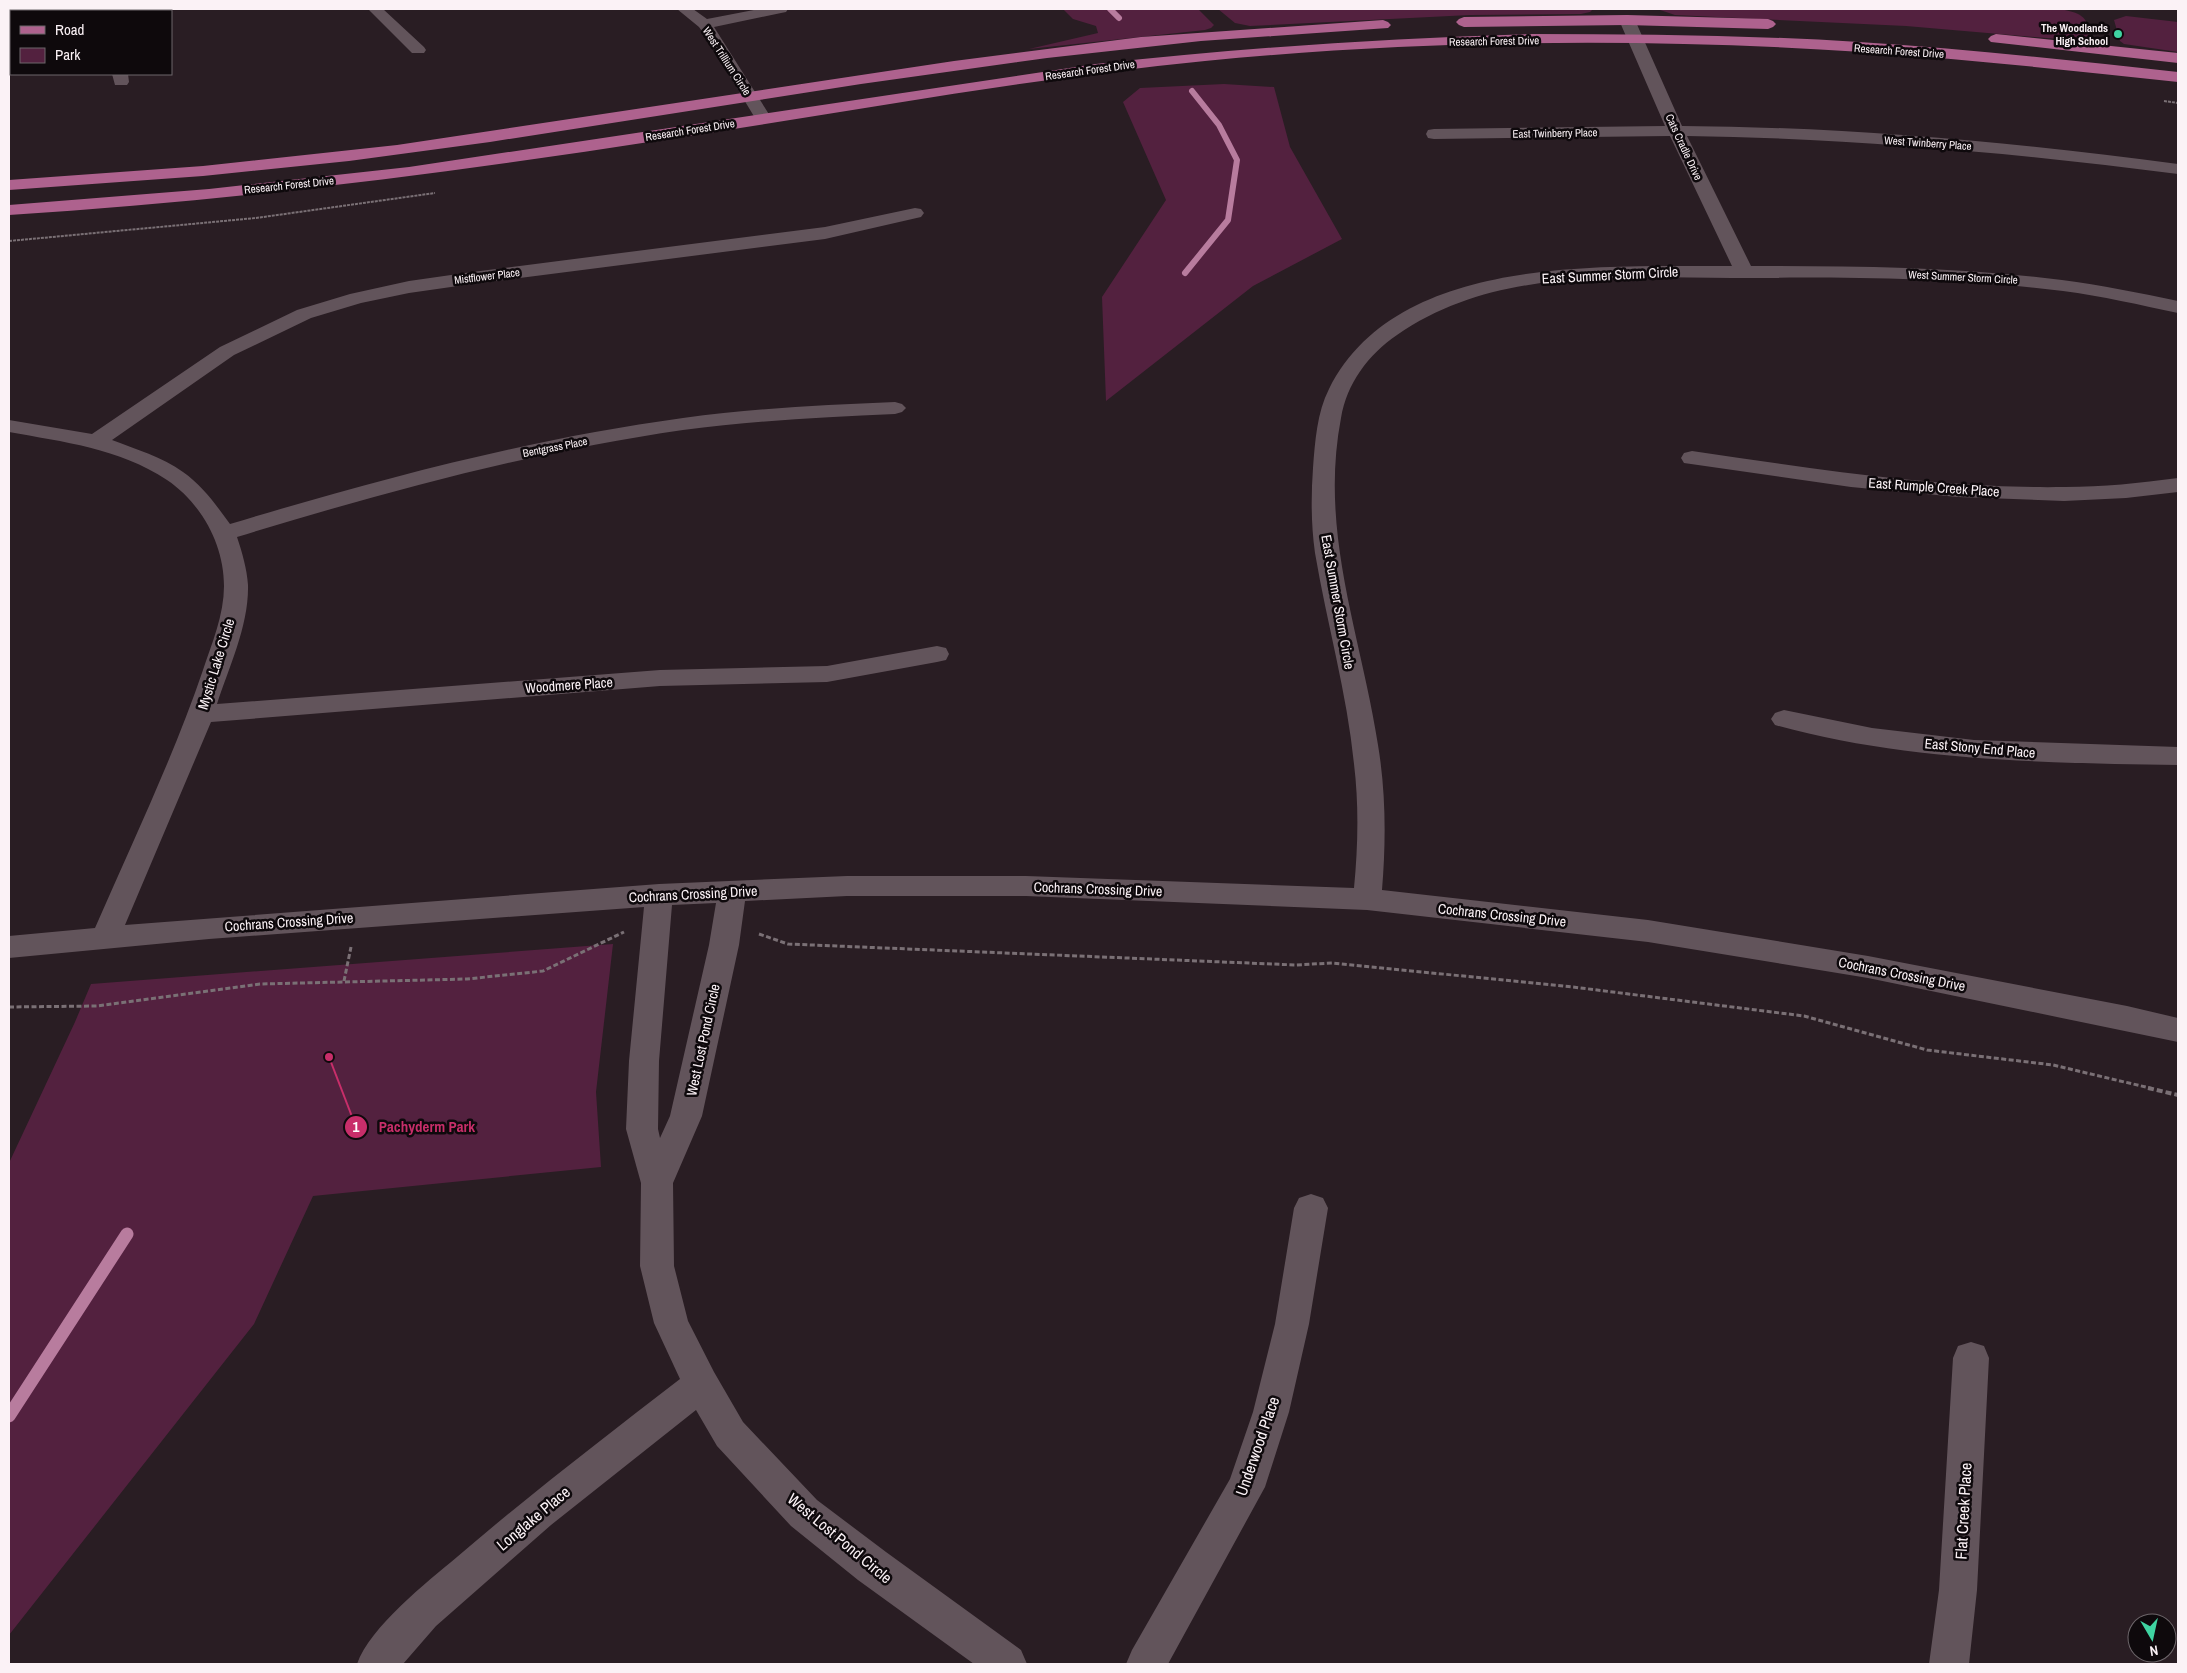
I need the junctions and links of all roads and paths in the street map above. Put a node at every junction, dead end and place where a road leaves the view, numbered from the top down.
1 (375, 9) edge
2 (684, 9) edge
3 (781, 9) edge
4 (1627, 20) junction
5 (1445, 23) dead end
6 (704, 24) junction
7 (1397, 24) dead end
8 (1781, 25) dead end
9 (1979, 38) dead end
10 (1637, 40) junction
11 (418, 50) dead end
12 (2178, 58) edge
13 (2178, 77) edge
14 (751, 98) junction
15 (2163, 101) dead end
16 (2178, 103) edge
17 (764, 119) junction
18 (1676, 131) junction
19 (1434, 134) dead end
20 (2178, 169) edge
21 (9, 185) edge
22 (443, 192) dead end
23 (9, 210) edge
24 (915, 213) dead end
25 (9, 241) edge
26 (1744, 272) junction
27 (2178, 307) edge
28 (895, 408) dead end
29 (9, 426) edge
30 (96, 441) junction
31 (1692, 458) dead end
32 (2178, 485) edge
33 (225, 533) junction
34 (937, 654) dead end
35 (201, 714) junction
36 (1784, 719) dead end
37 (2178, 756) edge
38 (732, 891) junction
39 (659, 895) junction
40 (1367, 899) junction
41 (727, 925) junction
42 (656, 929) junction
43 (105, 937) junction
44 (9, 947) edge
45 (9, 1007) edge
46 (2178, 1030) edge
47 (2178, 1095) edge
48 (657, 1184) junction
49 (1311, 1208) dead end
50 (1971, 1358) dead end
51 (701, 1384) junction
52 (377, 1664) edge
53 (1007, 1664) edge
54 (1146, 1664) edge
55 (1949, 1664) edge

1 - 11 street
2 - 6 street, West Trillium Circle
3 - 6 street
4 - 5 main road, Research Forest Drive
4 - 8 main road, Research Forest Drive
4 - 10 street, Cats Cradle Drive
6 - 14 street, West Trillium Circle
7 - 14 main road, Research Forest Drive
9 - 12 main road
10 - 13 main road, Research Forest Drive
10 - 17 main road, Research Forest Drive
10 - 18 street, Cats Cradle Drive
14 - 17 street, West Trillium Circle
14 - 21 main road, Research Forest Drive
15 - 16 path
17 - 23 main road, Research Forest Drive
18 - 19 street, East Twinberry Place
18 - 20 street, West Twinberry Place
18 - 26 street, Cats Cradle Drive
22 - 25 path
24 - 30 street, Mistflower Place
26 - 27 street, West Summer Storm Circle
26 - 40 street, East Summer Storm Circle
28 - 33 street, Bentgrass Place
29 - 30 street, Mystic Lake Circle
30 - 33 street, Mystic Lake Circle
31 - 32 street, East Rumple Creek Place
33 - 35 street, Mystic Lake Circle
34 - 35 street, Woodmere Place
35 - 43 street, Mystic Lake Circle
36 - 37 street, East Stony End Place
38 - 39 street, Cochrans Crossing Drive
38 - 40 street, Cochrans Crossing Drive
38 - 41 street, West Lost Pond Circle
39 - 42 street, West Lost Pond Circle
39 - 43 street, Cochrans Crossing Drive
40 - 46 street, Cochrans Crossing Drive
41 - 47 path
41 - 48 street, West Lost Pond Circle
42 - 45 path
42 - 48 street, West Lost Pond Circle
43 - 44 street, Cochrans Crossing Drive
48 - 51 street, West Lost Pond Circle
49 - 54 street, Underwood Place
50 - 55 street, Flat Creek Place
51 - 52 street, Longlake Place
51 - 53 street, West Lost Pond Circle

